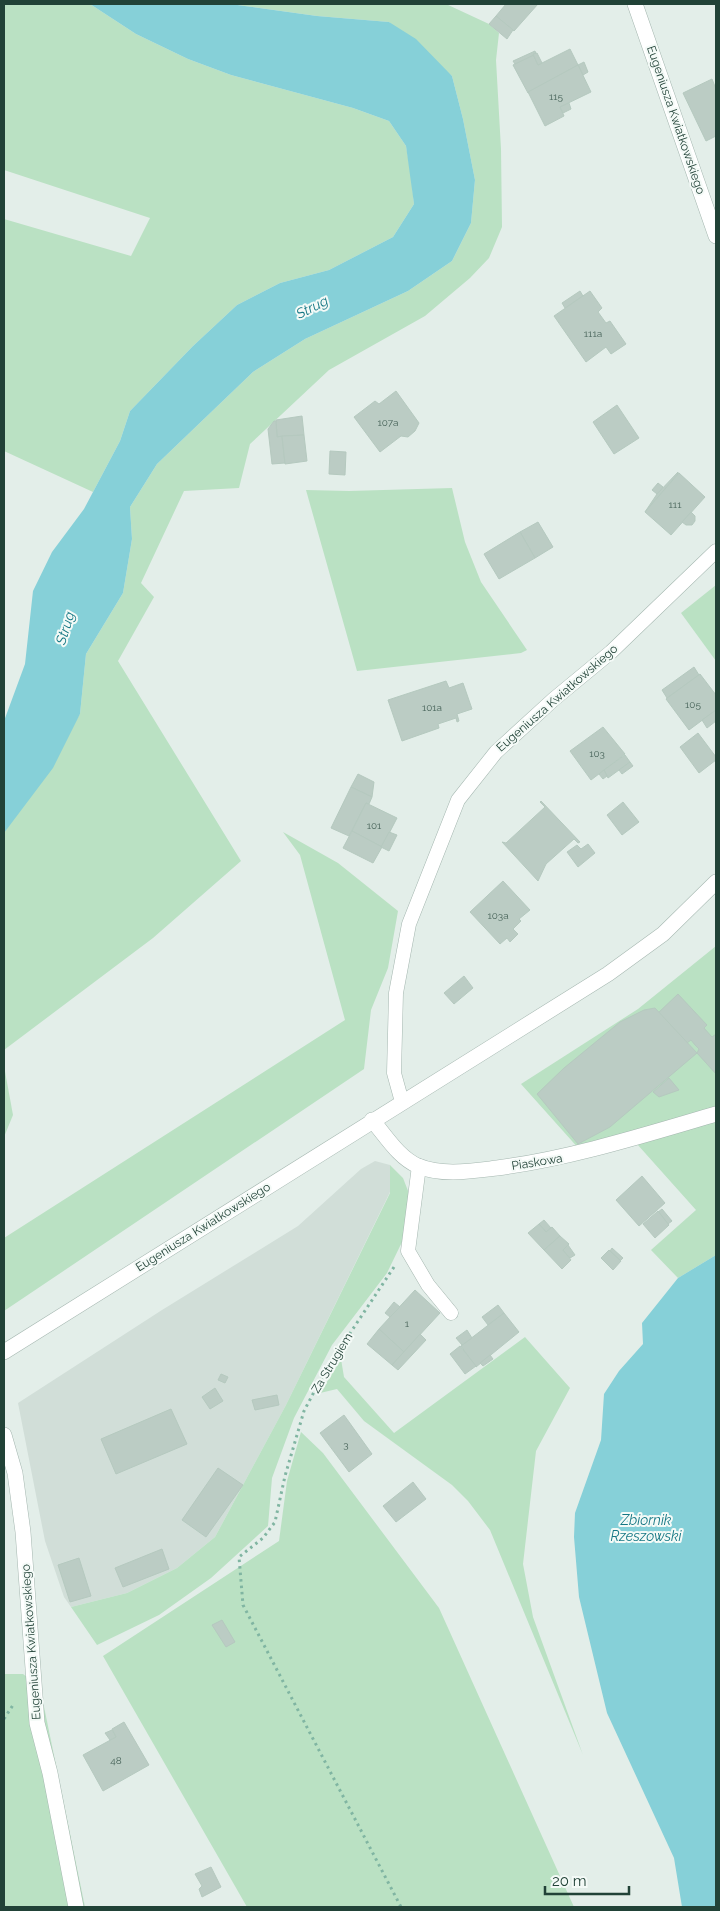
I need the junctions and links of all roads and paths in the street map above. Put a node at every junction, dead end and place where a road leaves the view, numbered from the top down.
1 (635, 4) edge
2 (716, 236) edge
3 (716, 550) edge
4 (716, 882) edge
5 (402, 1102) junction
6 (716, 1114) edge
7 (372, 1120) junction
8 (419, 1166) junction
9 (408, 1251) junction
10 (451, 1314) dead end
11 (4, 1352) edge
12 (4, 1435) edge
13 (76, 1907) edge
14 (401, 1907) edge

1 - 2 street, Eugeniusza Kwiatkowskiego
3 - 5 lane, Eugeniusza Kwiatkowskiego
4 - 5 street, Eugeniusza Kwiatkowskiego
5 - 7 street, Eugeniusza Kwiatkowskiego
6 - 8 street, Piaskowa
7 - 8 street, Piaskowa
7 - 11 street, Eugeniusza Kwiatkowskiego
8 - 9 lane
9 - 10 lane
9 - 14 path, Za Strugiem
12 - 13 street, Eugeniusza Kwiatkowskiego

